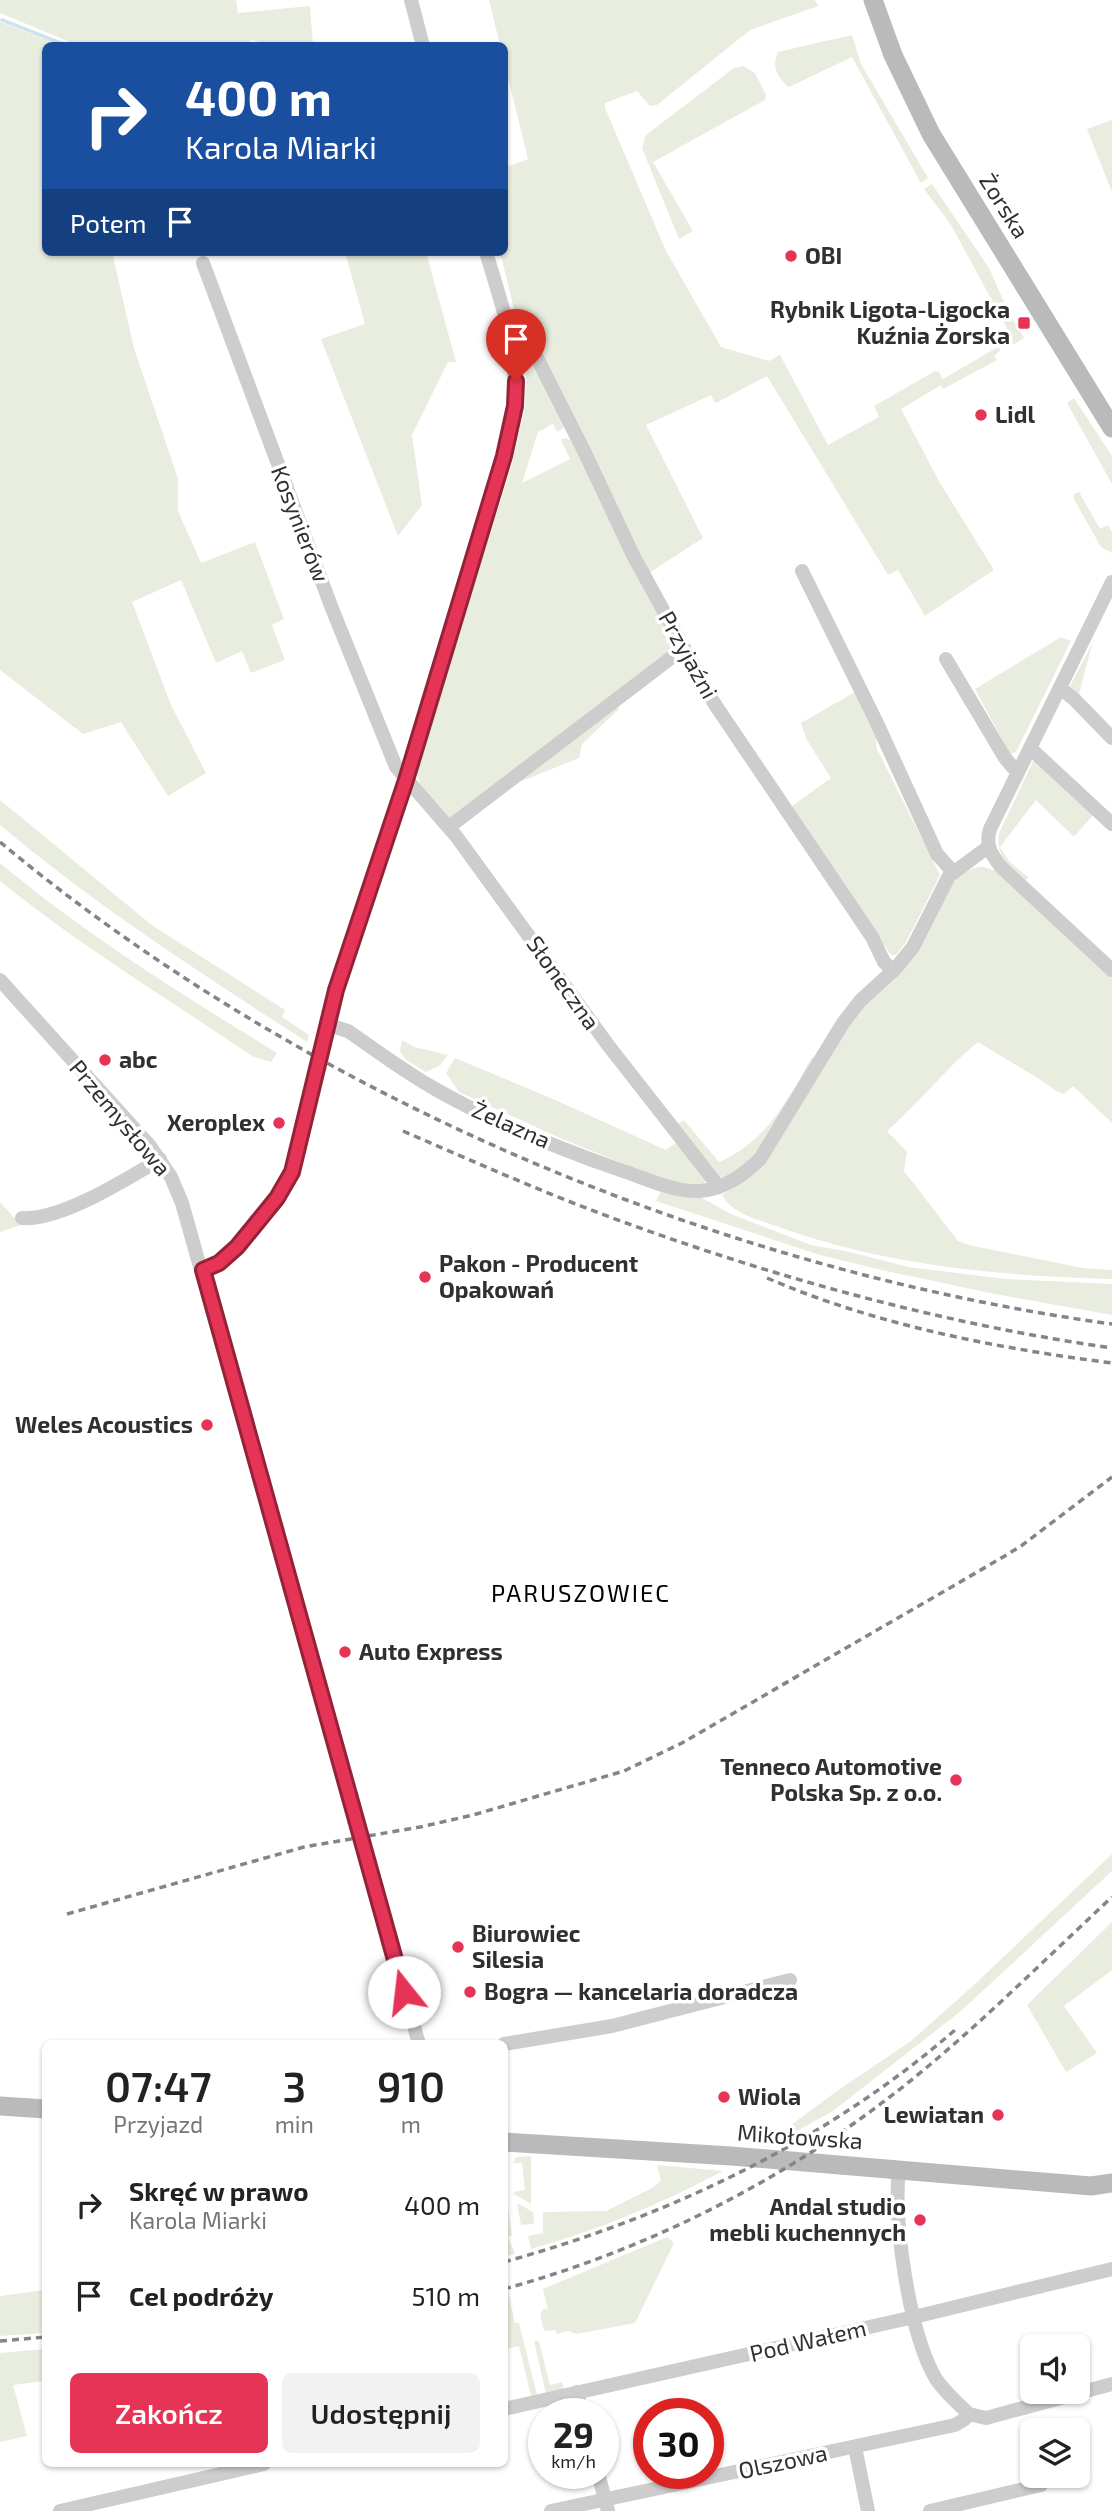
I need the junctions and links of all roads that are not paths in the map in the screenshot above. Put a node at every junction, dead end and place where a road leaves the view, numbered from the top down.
1 (411, 0) edge
2 (873, 0) edge
3 (422, 42) edge
4 (487, 256) edge
5 (203, 263) dead end
6 (509, 329) junction
7 (1112, 428) edge
8 (802, 571) dead end
9 (1112, 582) edge
10 (684, 648) junction
11 (946, 659) dead end
12 (1060, 688) junction
13 (1112, 738) edge
14 (1030, 748) junction
15 (1017, 772) junction
16 (406, 780) junction
17 (1112, 824) edge
18 (449, 827) junction
19 (988, 848) junction
20 (953, 872) junction
21 (1112, 970) edge
22 (893, 971) junction
23 (0, 980) edge
24 (326, 1027) junction
25 (160, 1159) junction
26 (714, 1188) junction
27 (22, 1218) dead end
28 (203, 1270) junction
29 (790, 1980) dead end
30 (418, 2040) edge
31 (508, 2043) edge
32 (0, 2106) edge
33 (42, 2109) edge
34 (508, 2142) edge
35 (899, 2169) junction
36 (1112, 2183) edge
37 (1091, 2186) junction
38 (1112, 2194) edge
39 (1112, 2269) edge
40 (914, 2318) junction
41 (1112, 2384) edge
42 (577, 2392) junction
43 (578, 2398) edge
44 (508, 2408) edge
45 (970, 2414) junction
46 (855, 2447) junction
47 (251, 2467) edge
48 (1028, 2488) edge
49 (607, 2505) edge
50 (60, 2511) edge
51 (551, 2511) edge
52 (868, 2511) edge
53 (930, 2511) edge

1 - 3 street
2 - 7 main road, Żorska
4 - 6 street
5 - 16 street, Kosynierów
6 - 10 street, Przyjaźni
6 - 16 street
8 - 20 street
9 - 12 street
10 - 18 street
10 - 22 street, Przyjaźni
11 - 15 street
12 - 13 street
12 - 14 street
14 - 15 street
14 - 17 street
15 - 19 street
16 - 18 street, Słoneczna
16 - 24 street
18 - 26 street, Słoneczna
19 - 20 street
19 - 21 street
20 - 22 street
22 - 26 street
23 - 25 street, Przemysłowa
24 - 26 street, Żelazna
24 - 28 street
25 - 27 street
25 - 28 street, Przemysłowa
28 - 30 street, Przemysłowa
29 - 31 street
32 - 33 main road
34 - 35 main road, Mikołowska
35 - 37 main road, Mikołowska
35 - 40 street
36 - 37 main road, Mikołowska
37 - 38 main road, Mikołowska
39 - 40 street, Pod Wałem
40 - 42 street, Pod Wałem
40 - 45 street
41 - 45 street, Olszowa
42 - 43 street
42 - 44 street, Pod Wałem
45 - 46 street, Olszowa
46 - 49 street, Olszowa
46 - 52 street
47 - 50 street
48 - 53 street
49 - 51 street, Olszowa

